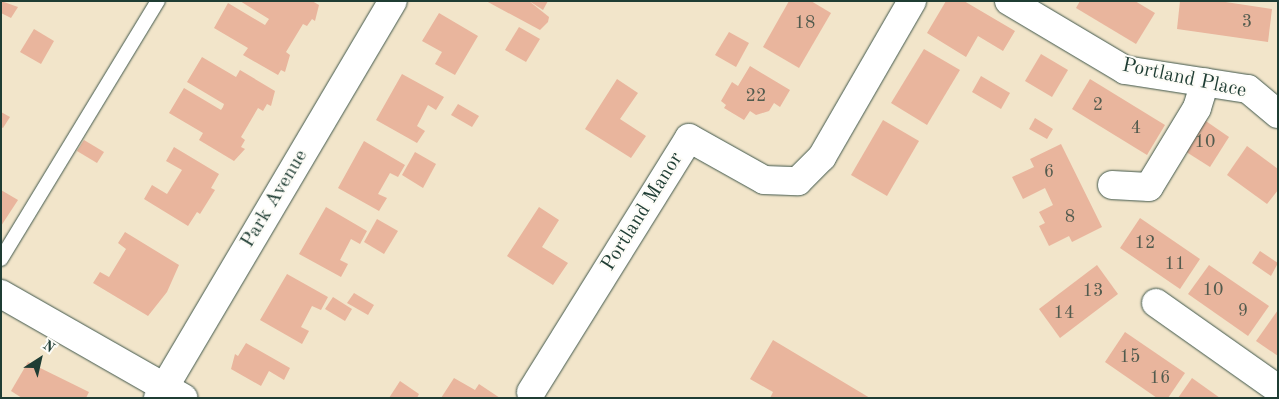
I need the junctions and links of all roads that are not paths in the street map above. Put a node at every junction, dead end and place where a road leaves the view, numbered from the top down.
1 (158, 1) edge
2 (393, 1) edge
3 (912, 1) edge
4 (1009, 1) edge
5 (1205, 82) junction
6 (1278, 114) edge
7 (1112, 185) dead end
8 (1, 259) edge
9 (1, 294) edge
10 (1156, 303) dead end
11 (1278, 389) edge
12 (531, 392) dead end
13 (169, 394) edge

1 - 8 lane
2 - 13 street, Park Avenue
3 - 12 street, Portland Manor
4 - 5 street, Portland Place
5 - 6 street, Portland Place
5 - 7 street
9 - 13 street
10 - 11 street

